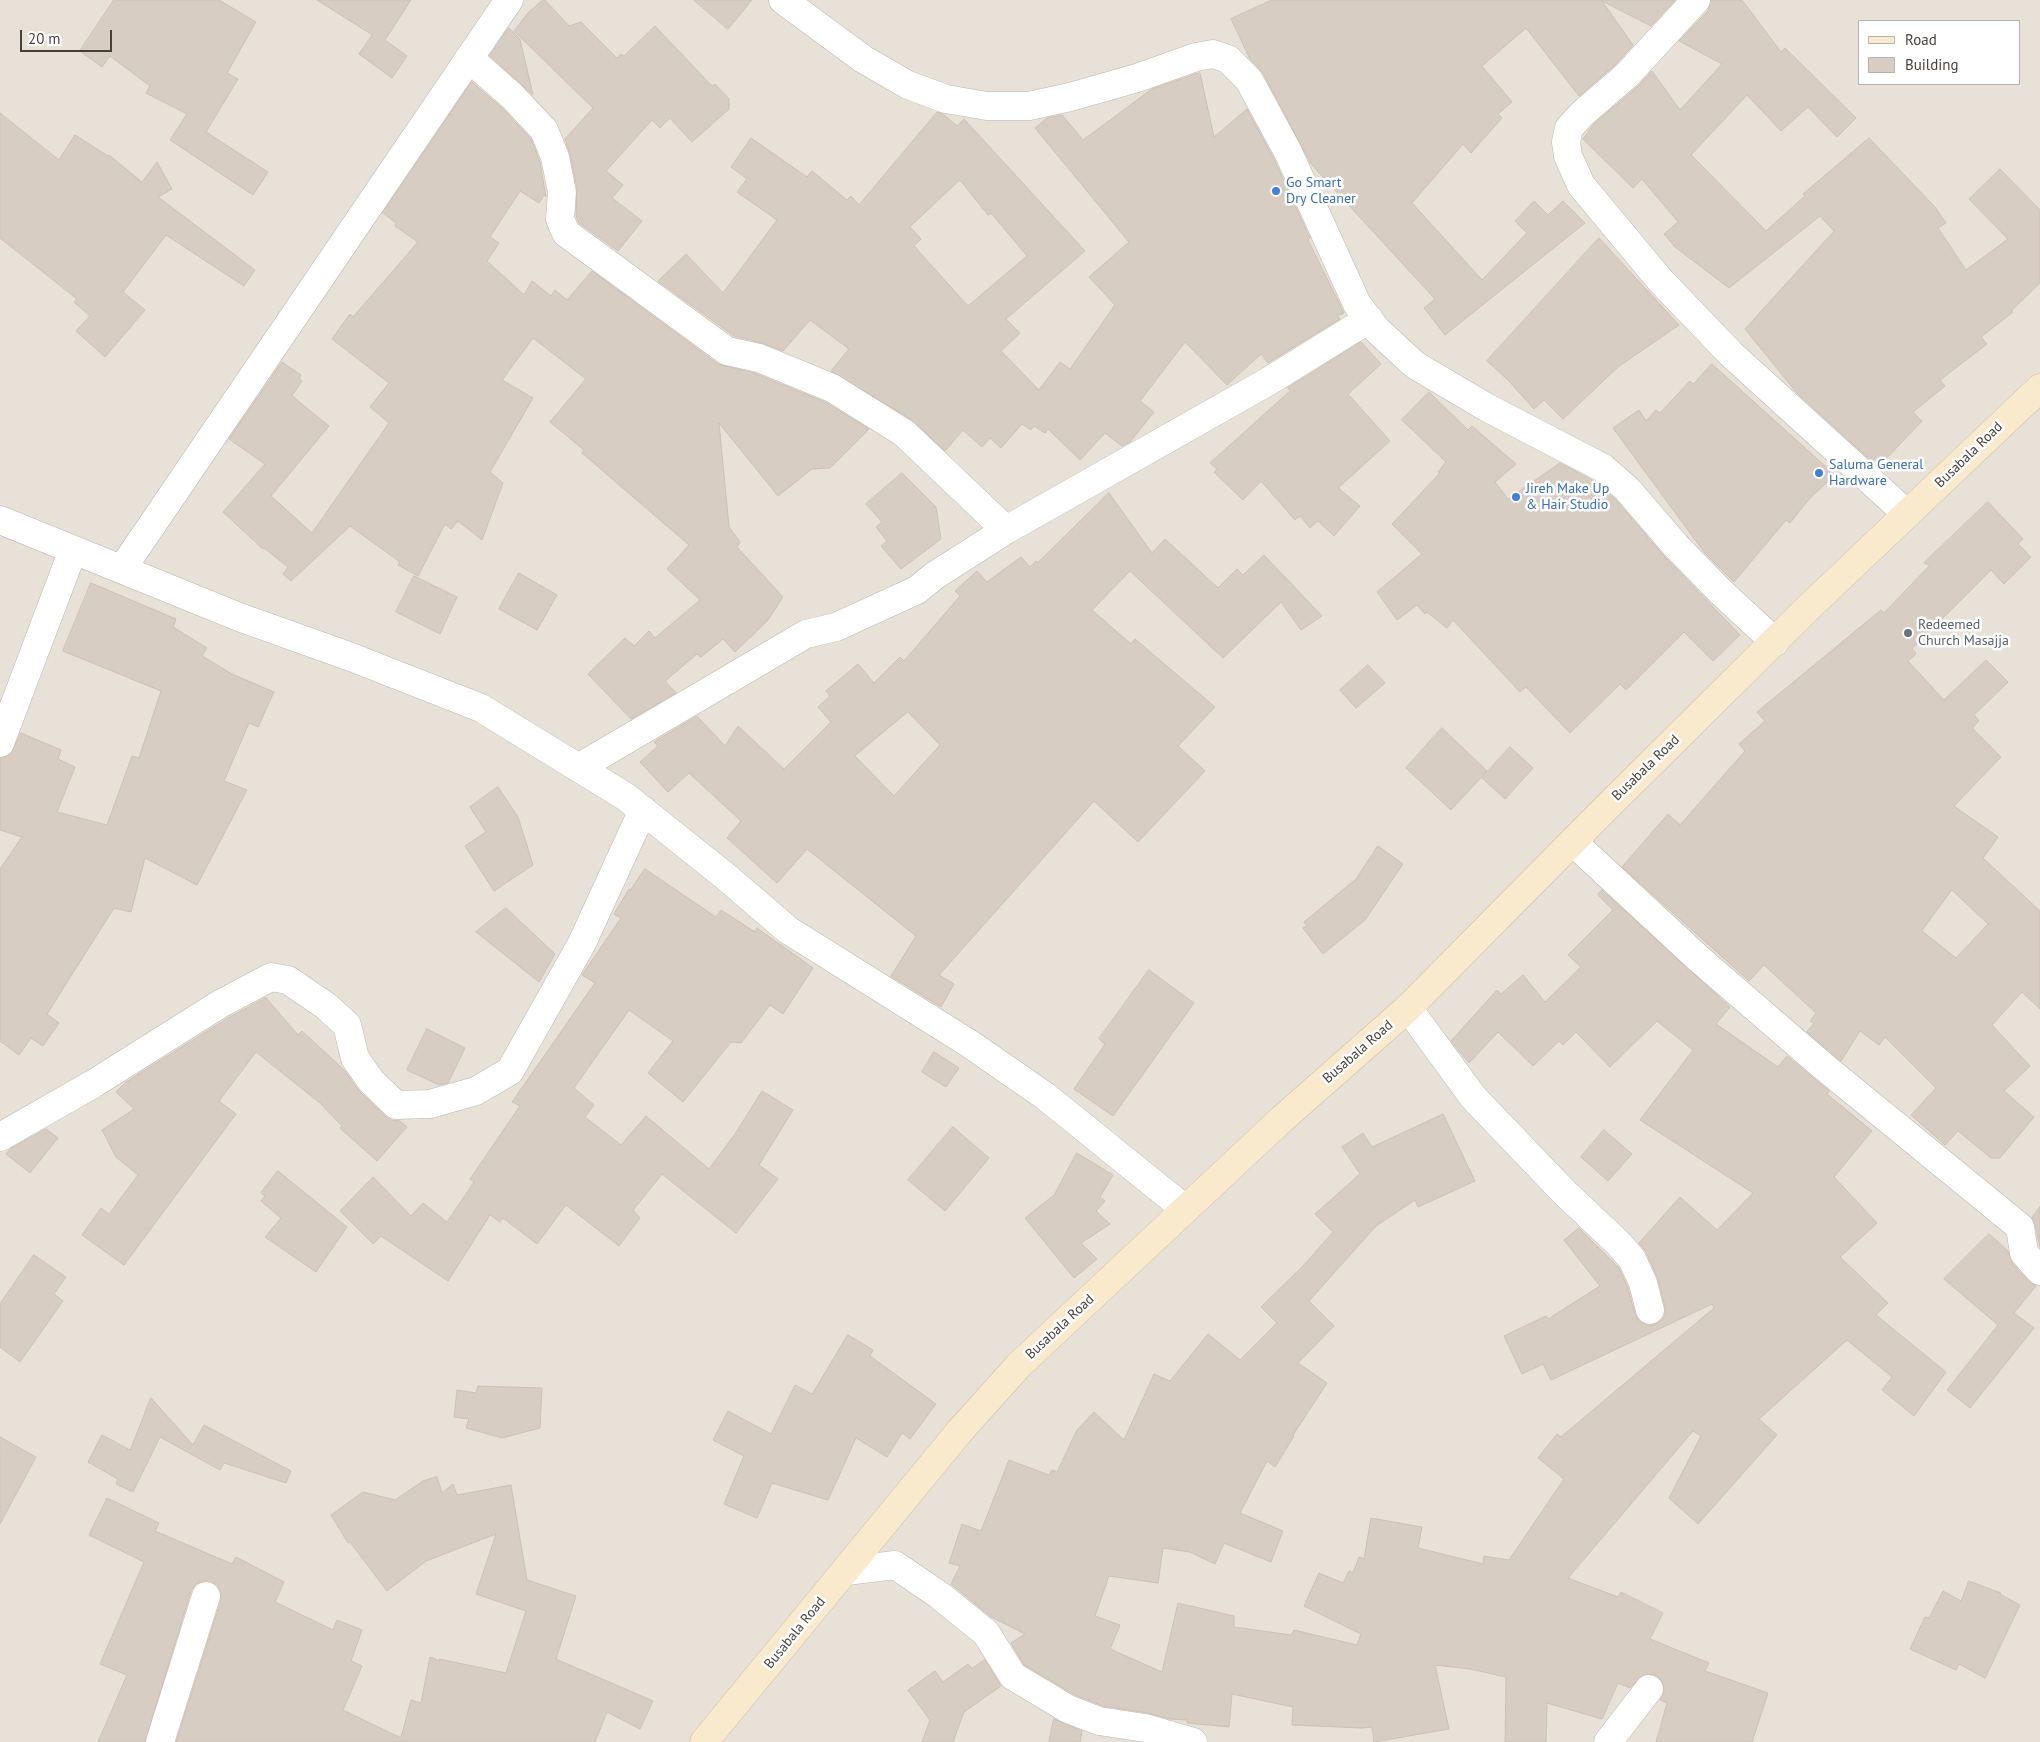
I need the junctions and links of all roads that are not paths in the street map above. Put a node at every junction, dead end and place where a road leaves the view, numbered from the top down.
1 (509, 0) edge
2 (783, 0) edge
3 (1696, 0) edge
4 (469, 58) junction
5 (1369, 319) junction
6 (2040, 388) edge
7 (1907, 514) junction
8 (0, 520) edge
9 (1006, 530) junction
10 (74, 550) junction
11 (122, 569) junction
12 (1775, 642) junction
13 (0, 742) edge
14 (578, 768) junction
15 (643, 810) junction
16 (1574, 842) junction
17 (1408, 1008) junction
18 (0, 1136) edge
19 (1185, 1209) junction
20 (2040, 1271) edge
21 (1650, 1310) dead end
22 (846, 1571) junction
23 (206, 1596) dead end
24 (1649, 1689) dead end
25 (160, 1742) edge
26 (704, 1742) edge
27 (1193, 1742) edge
28 (1608, 1742) edge

1 - 4 street
2 - 5 street
3 - 7 street
4 - 9 street
4 - 11 street
5 - 9 street
5 - 12 street
6 - 7 street, Busabala Road
7 - 12 street, Busabala Road
8 - 10 street
9 - 14 street
10 - 11 street
10 - 13 street
11 - 14 street
12 - 16 street, Busabala Road
14 - 15 street
15 - 18 street
15 - 19 street
16 - 17 street, Busabala Road
16 - 20 street
17 - 19 street, Busabala Road
17 - 21 street
19 - 22 street, Busabala Road
22 - 26 street, Busabala Road
22 - 27 street
23 - 25 street
24 - 28 street

